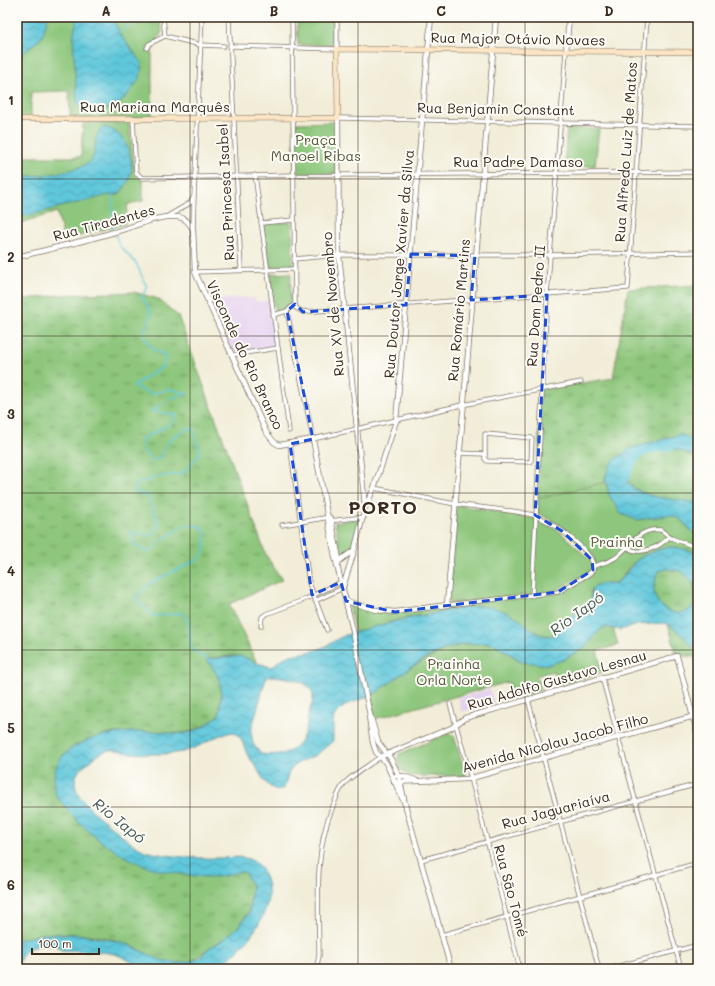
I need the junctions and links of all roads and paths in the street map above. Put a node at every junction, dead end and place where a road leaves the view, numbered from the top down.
1 (163, 17) edge
2 (202, 17) edge
3 (229, 17) edge
4 (292, 17) edge
5 (337, 17) edge
6 (431, 17) edge
7 (496, 17) edge
8 (569, 17) edge
9 (647, 17) edge
10 (165, 36) junction
11 (201, 45) junction
12 (224, 46) dead end
13 (230, 46) junction
14 (148, 48) dead end
15 (293, 49) junction
16 (338, 49) junction
17 (428, 50) junction
18 (494, 50) junction
19 (644, 51) junction
20 (566, 52) junction
21 (698, 52) edge
22 (234, 118) junction
23 (293, 118) junction
24 (338, 118) junction
25 (17, 119) edge
26 (133, 119) junction
27 (198, 119) junction
28 (422, 120) junction
29 (487, 120) junction
30 (560, 122) junction
31 (639, 124) junction
32 (698, 126) edge
33 (635, 172) junction
34 (698, 172) edge
35 (482, 173) junction
36 (556, 173) junction
37 (418, 174) junction
38 (294, 175) junction
39 (339, 175) junction
40 (195, 176) junction
41 (236, 176) junction
42 (255, 176) junction
43 (194, 196) junction
44 (165, 217) junction
45 (294, 220) junction
46 (261, 223) junction
47 (193, 229) junction
48 (698, 252) edge
49 (629, 253) junction
50 (411, 254) junction
51 (339, 255) junction
52 (550, 255) junction
53 (475, 256) junction
54 (17, 257) edge
55 (294, 259) junction
56 (241, 269) junction
57 (294, 269) junction
58 (268, 270) junction
59 (195, 272) junction
60 (547, 295) junction
61 (471, 300) junction
62 (295, 304) junction
63 (406, 305) junction
64 (345, 310) junction
65 (287, 311) junction
66 (273, 315) junction
67 (278, 348) junction
68 (232, 355) junction
69 (581, 382) dead end
70 (542, 389) junction
71 (462, 405) junction
72 (396, 421) junction
73 (356, 430) junction
74 (289, 431) dead end
75 (313, 439) junction
76 (290, 444) junction
77 (458, 453) junction
78 (484, 454) junction
79 (374, 488) junction
80 (364, 491) junction
81 (364, 497) junction
82 (370, 497) junction
83 (455, 504) junction
84 (365, 508) junction
85 (535, 515) junction
86 (364, 517) junction
87 (329, 519) junction
88 (301, 521) junction
89 (282, 525) dead end
90 (669, 537) junction
91 (627, 547) junction
92 (355, 548) junction
93 (698, 548) edge
94 (338, 565) junction
95 (594, 566) junction
96 (348, 570) junction
97 (341, 582) junction
98 (343, 588) junction
99 (312, 596) junction
100 (532, 596) junction
101 (315, 601) junction
102 (346, 601) junction
103 (447, 605) junction
104 (260, 626) dead end
105 (327, 630) dead end
106 (602, 677) junction
107 (528, 699) junction
108 (450, 704) dead end
109 (369, 711) junction
110 (695, 716) edge
111 (455, 725) junction
112 (698, 736) edge
113 (618, 737) junction
114 (387, 754) junction
115 (380, 757) junction
116 (543, 758) junction
117 (399, 778) junction
118 (471, 778) junction
119 (393, 779) junction
120 (698, 784) edge
121 (636, 800) junction
122 (405, 804) junction
123 (560, 821) junction
124 (487, 841) junction
125 (421, 860) junction
126 (698, 863) edge
127 (655, 874) junction
128 (581, 896) junction
129 (507, 917) junction
130 (442, 935) junction
131 (698, 945) edge
132 (676, 951) junction
133 (316, 969) edge
134 (451, 969) edge
135 (520, 969) edge
136 (599, 969) edge
137 (608, 969) edge
138 (681, 969) edge

1 - 10 street
2 - 11 street
3 - 13 street, Rua Princesa Isabel
4 - 15 street
5 - 16 street
6 - 17 street, Rua Doutor Jorge Xavier da Silva
7 - 18 street, Rua Romário Martins
8 - 20 street, Rua Dom Pedro II
9 - 19 street, Rua Alfredo Luiz de Matos
10 - 11 street
10 - 14 street
11 - 12 street
11 - 27 street
13 - 15 street
13 - 22 street, Rua Princesa Isabel
15 - 16 street
15 - 23 street
16 - 17 main road, Rua Major Otávio Novaes
16 - 24 main road, Rua XV de Novembro
17 - 18 main road, Rua Major Otávio Novaes
17 - 28 street, Rua Doutor Jorge Xavier da Silva
18 - 20 main road, Rua Major Otávio Novaes
18 - 29 street, Rua Romário Martins
19 - 20 main road, Rua Major Otávio Novaes
19 - 21 main road, Rua Major Otávio Novaes
19 - 31 street, Rua Alfredo Luiz de Matos
20 - 30 street, Rua Dom Pedro II
22 - 23 main road, Rua Mariana Marquês
22 - 27 main road, Rua Mariana Marquês
22 - 41 street, Rua Princesa Isabel
23 - 24 main road, Rua Benjamin Constant
23 - 38 street
24 - 28 street, Rua Benjamin Constant
24 - 39 street, Rua XV de Novembro
25 - 26 main road, Rua Mariana Marquês
26 - 27 main road, Rua Mariana Marquês
26 - 40 street
27 - 40 street
28 - 29 street, Rua Benjamin Constant
28 - 37 street, Rua Doutor Jorge Xavier da Silva
29 - 30 street, Rua Benjamin Constant
29 - 35 street, Rua Romário Martins
30 - 31 street, Rua Benjamin Constant
30 - 36 street, Rua Dom Pedro II
31 - 32 street, Rua Benjamin Constant
31 - 33 street, Rua Alfredo Luiz de Matos
33 - 34 street, Rua Padre Damaso
33 - 36 street, Rua Padre Damaso
33 - 49 street, Rua Alfredo Luiz de Matos
35 - 36 street, Rua Padre Damaso
35 - 37 street, Rua Padre Damaso
35 - 53 street, Rua Romário Martins
36 - 52 street, Rua Dom Pedro II
37 - 39 street, Rua Padre Damaso
37 - 50 street, Rua Doutor Jorge Xavier da Silva
38 - 39 street
38 - 42 street
38 - 45 street
39 - 51 street, Rua XV de Novembro
40 - 41 street
40 - 43 street
41 - 42 street
41 - 56 street, Rua Princesa Isabel
42 - 46 street
43 - 44 street
43 - 47 street
44 - 47 street, Rua Tiradentes
44 - 54 street, Rua Tiradentes
45 - 46 street
45 - 55 street
46 - 58 street
47 - 59 street
48 - 49 street
49 - 52 street
49 - 60 street, Rua Alfredo Luiz de Matos
50 - 51 street
50 - 53 street
50 - 63 street, Rua Doutor Jorge Xavier da Silva
51 - 55 street
51 - 64 street, Rua XV de Novembro
52 - 53 street
52 - 60 street, Rua Dom Pedro II
53 - 61 street, Rua Romário Martins
55 - 57 street
56 - 58 street
56 - 59 street
57 - 58 street
57 - 62 street
58 - 66 street
59 - 68 street, Visconde do Rio Branco
60 - 61 street
60 - 70 street, Rua Dom Pedro II
61 - 63 street
61 - 71 street, Rua Romário Martins
62 - 64 street
62 - 65 street
63 - 64 street
63 - 72 street, Rua Doutor Jorge Xavier da Silva
64 - 73 street, Rua XV de Novembro
65 - 66 street
65 - 75 street
66 - 67 street
67 - 68 street
67 - 74 street
68 - 76 street, Visconde do Rio Branco
69 - 70 street
70 - 71 street
70 - 85 street, Rua Dom Pedro II
71 - 72 street
71 - 77 street, Rua Romário Martins
72 - 73 street
72 - 79 street, Rua Doutor Jorge Xavier da Silva
73 - 75 street
73 - 80 street, Rua XV de Novembro
75 - 76 street
75 - 87 street
76 - 88 street
77 - 78 street
77 - 83 street, Rua Romário Martins
78 - 78 street
79 - 80 street
79 - 82 street, Rua Doutor Jorge Xavier da Silva
79 - 83 street
80 - 81 street, Rua XV de Novembro
81 - 82 street
81 - 84 street, Rua XV de Novembro
82 - 84 street, Rua Doutor Jorge Xavier da Silva
83 - 85 street
83 - 103 street, Rua Romário Martins
84 - 86 street
85 - 95 street
85 - 100 street, Rua Dom Pedro II
86 - 87 street
86 - 92 street
87 - 88 street
87 - 94 street
88 - 89 street
88 - 99 street
90 - 91 street
90 - 91 street
90 - 93 street
91 - 95 street
92 - 94 street
92 - 96 street
94 - 96 street
94 - 97 street
95 - 100 street
96 - 98 street
97 - 98 street
97 - 99 street
98 - 101 street
98 - 102 street
99 - 101 street
99 - 104 street
100 - 103 street
101 - 105 street
102 - 103 street
102 - 109 street
106 - 107 street, Rua Adolfo Gustavo Lesnau
106 - 110 street, Rua Adolfo Gustavo Lesnau
106 - 113 street
107 - 111 street, Rua Adolfo Gustavo Lesnau
107 - 116 street
108 - 111 street, Rua São Tomé
109 - 114 street
109 - 115 street
110 - 112 street
110 - 113 street, Avenida Nicolau Jacob Filho
111 - 114 street, Rua Adolfo Gustavo Lesnau
111 - 118 street, Rua São Tomé
113 - 116 street, Avenida Nicolau Jacob Filho
113 - 121 street
114 - 115 street, Rua Adolfo Gustavo Lesnau
114 - 117 street
115 - 119 street
115 - 133 street
116 - 118 street, Avenida Nicolau Jacob Filho
116 - 123 street
117 - 118 street, Avenida Nicolau Jacob Filho
117 - 119 street
117 - 122 street
118 - 124 street, Rua São Tomé
119 - 122 street
120 - 121 street, Rua Jaguariaíva
121 - 123 street, Rua Jaguariaíva
121 - 127 street
122 - 125 street
123 - 124 street, Rua Jaguariaíva
123 - 128 street
124 - 125 street, Rua Jaguariaíva
124 - 129 street, Rua São Tomé
125 - 130 street
126 - 127 street
127 - 128 street
127 - 132 street
128 - 129 street
128 - 136 street
129 - 130 street
129 - 135 street, Rua São Tomé
130 - 134 street
131 - 132 street
132 - 137 street
132 - 138 street

